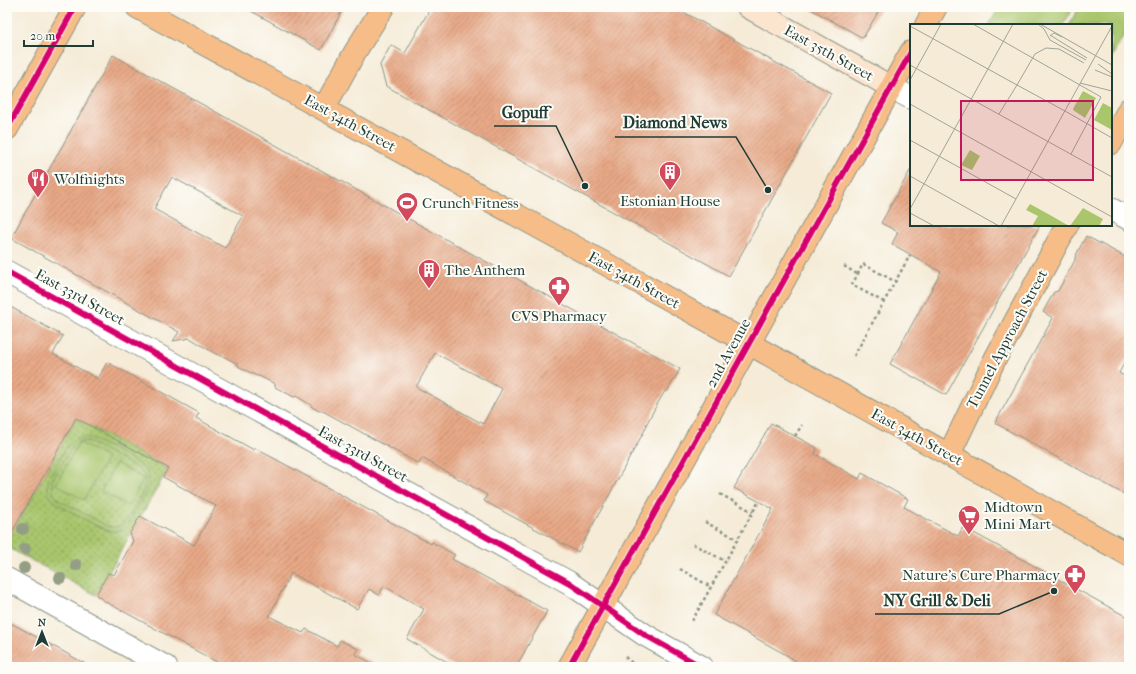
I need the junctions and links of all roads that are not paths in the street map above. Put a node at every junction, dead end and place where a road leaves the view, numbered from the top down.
1 (75, 7) edge
2 (137, 7) edge
3 (383, 7) edge
4 (748, 7) edge
5 (936, 7) edge
6 (927, 24) edge
7 (910, 54) edge
8 (891, 88) junction
9 (910, 98) edge
10 (324, 108) junction
11 (1129, 109) edge
12 (7, 129) edge
13 (1112, 141) edge
14 (1112, 210) edge
15 (1129, 219) edge
16 (1066, 226) edge
17 (7, 272) edge
18 (748, 343) junction
19 (949, 455) junction
20 (1129, 555) edge
21 (7, 579) edge
22 (602, 606) junction
23 (166, 667) edge
24 (569, 667) edge
25 (702, 667) edge

1 - 12 main road
2 - 10 main road, East 34th Street
3 - 10 main road
4 - 8 main road, East 35th Street
5 - 6 main road
7 - 8 main road, 2nd Avenue
8 - 9 street, East 35th Street
8 - 18 main road, 2nd Avenue
10 - 18 main road, East 34th Street
11 - 13 main road
14 - 15 street
16 - 19 main road, Tunnel Approach Street
17 - 22 street, East 33rd Street
18 - 19 main road, East 34th Street
18 - 22 main road, 2nd Avenue
19 - 20 main road, East 34th Street
21 - 23 street
22 - 24 main road, 2nd Avenue
22 - 25 street, East 33rd Street

